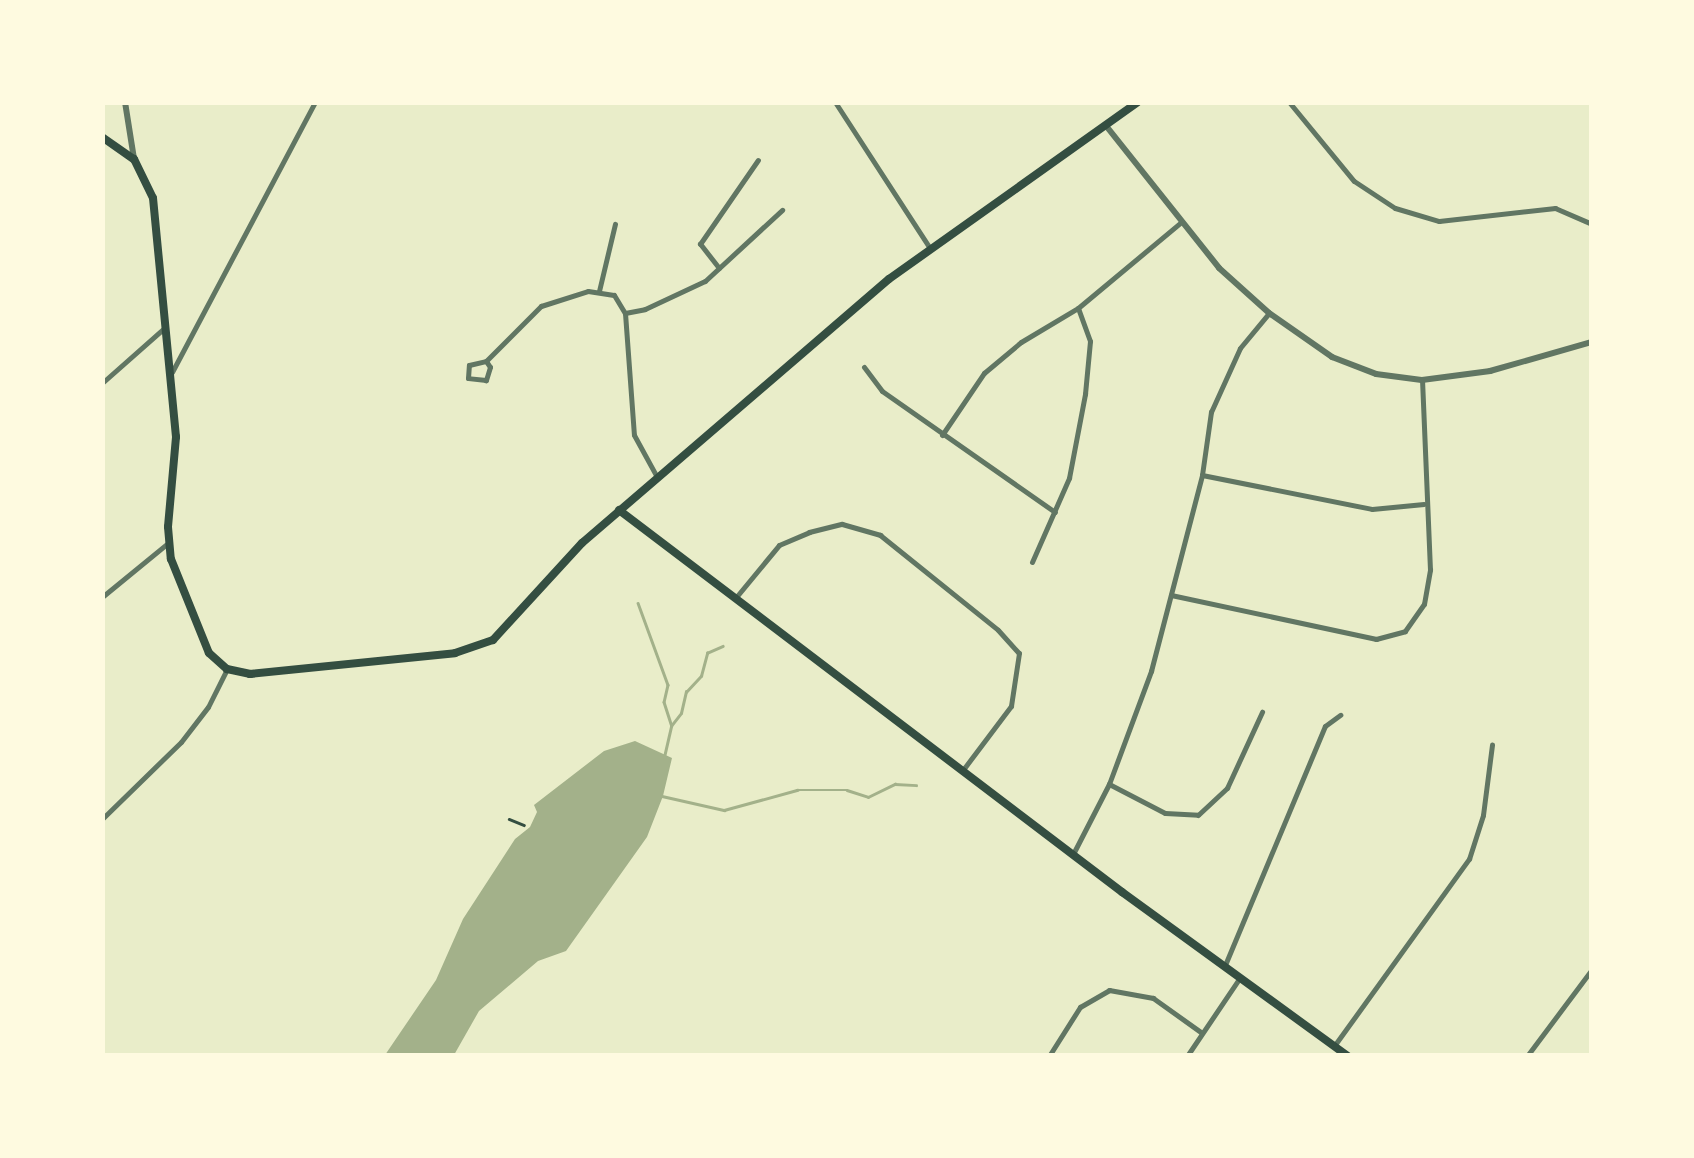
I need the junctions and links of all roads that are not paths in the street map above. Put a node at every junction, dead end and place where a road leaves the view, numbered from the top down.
1 (125, 102) edge
2 (315, 102) edge
3 (835, 102) edge
4 (1138, 102) edge
5 (1288, 102) edge
6 (1108, 127) junction
7 (102, 137) edge
8 (134, 159) junction
9 (758, 160) dead end
10 (782, 210) dead end
11 (1180, 223) junction
12 (614, 224) dead end
13 (1592, 224) edge
14 (928, 247) junction
15 (719, 268) junction
16 (598, 291) junction
17 (1078, 308) junction
18 (625, 313) junction
19 (1269, 313) junction
20 (167, 326) junction
21 (1591, 343) edge
22 (486, 361) junction
23 (864, 367) dead end
24 (170, 374) junction
25 (1422, 380) junction
26 (102, 383) edge
27 (942, 435) junction
28 (1202, 475) junction
29 (657, 477) junction
30 (1424, 504) junction
31 (619, 510) junction
32 (1055, 512) junction
33 (168, 543) junction
34 (1032, 562) dead end
35 (1170, 594) junction
36 (736, 596) junction
37 (102, 597) edge
38 (227, 669) junction
39 (1262, 712) dead end
40 (1340, 715) dead end
41 (1492, 745) dead end
42 (962, 771) junction
43 (1109, 784) junction
44 (102, 820) edge
45 (1072, 854) junction
46 (1224, 968) junction
47 (1592, 969) edge
48 (1239, 978) junction
49 (1202, 1033) junction
50 (1334, 1046) junction
51 (1049, 1056) edge
52 (1186, 1056) edge
53 (1348, 1056) edge
54 (1527, 1056) edge

1 - 8 street
2 - 24 street
3 - 14 street
4 - 6 main road
5 - 13 street
6 - 11 street
6 - 14 main road
7 - 8 main road
8 - 20 main road
9 - 15 street
10 - 15 street
11 - 17 street
11 - 19 street
12 - 16 street
14 - 29 main road
15 - 18 street
16 - 18 street
16 - 22 street
17 - 27 street
17 - 32 street
18 - 29 street
19 - 25 street
19 - 28 street
20 - 24 main road
20 - 26 street
21 - 25 street
22 - 22 street
23 - 27 street
24 - 33 main road
25 - 30 street
27 - 32 street
28 - 30 street
28 - 35 street
29 - 31 main road
30 - 35 street
31 - 36 main road
31 - 38 main road
32 - 34 street
33 - 37 street
33 - 38 main road
35 - 43 street
36 - 42 main road
36 - 42 street
38 - 44 street
39 - 43 street
40 - 46 street
41 - 50 street
42 - 45 main road
43 - 45 street
45 - 46 main road
46 - 48 main road
47 - 54 street
48 - 49 street
48 - 50 main road
49 - 51 street
49 - 52 street
50 - 53 main road

